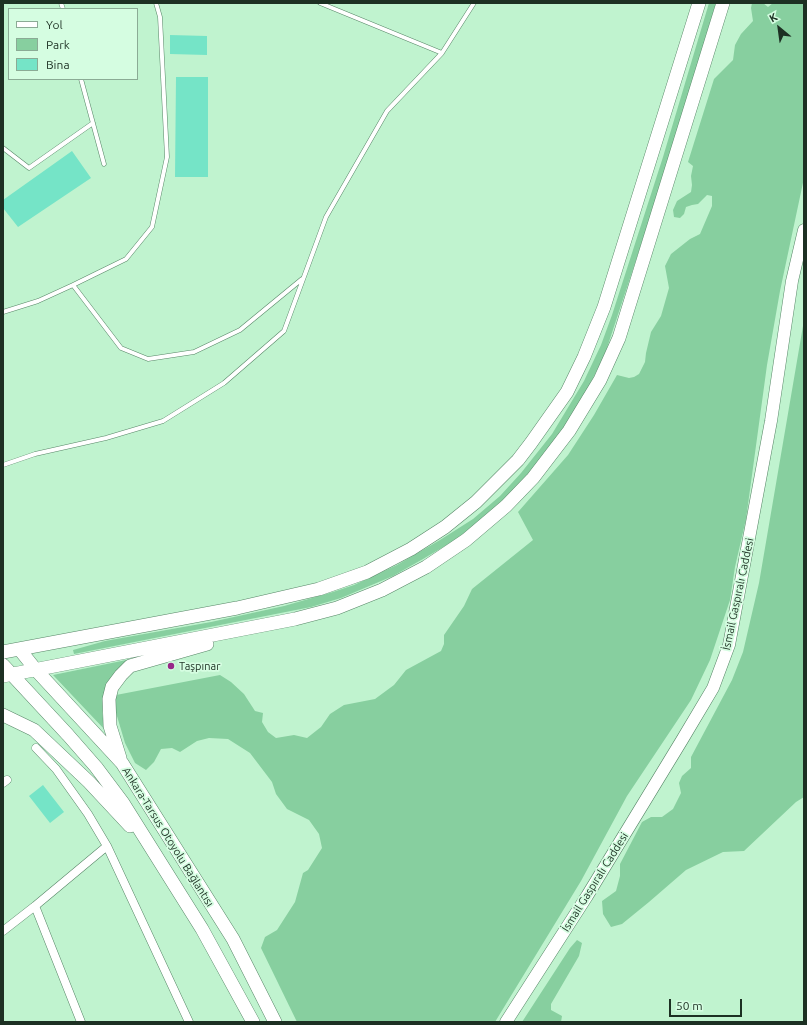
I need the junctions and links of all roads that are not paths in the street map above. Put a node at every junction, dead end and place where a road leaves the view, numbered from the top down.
1 (156, 3) edge
2 (320, 3) edge
3 (474, 3) edge
4 (699, 3) edge
5 (723, 3) edge
6 (442, 52) junction
7 (81, 80) edge
8 (93, 124) junction
9 (3, 148) edge
10 (104, 164) dead end
11 (804, 230) edge
12 (802, 244) edge
13 (303, 279) junction
14 (72, 285) junction
15 (3, 312) edge
16 (3, 465) edge
17 (295, 619) junction
18 (20, 650) junction
19 (3, 652) edge
20 (36, 670) junction
21 (6, 672) edge
22 (3, 715) edge
23 (36, 748) dead end
24 (122, 763) junction
25 (107, 846) junction
26 (153, 850) junction
27 (35, 906) junction
28 (3, 931) edge
29 (82, 1022) edge
30 (189, 1022) edge
31 (253, 1022) edge
32 (275, 1022) edge
33 (506, 1022) edge

1 - 14 lane
2 - 6 lane
3 - 6 lane
4 - 18 main road
5 - 17 main road
6 - 13 lane
7 - 8 lane
8 - 9 lane
8 - 10 lane
11 - 12 main road, İsmail Gaspıralı Caddesi
12 - 33 main road, İsmail Gaspıralı Caddesi
13 - 14 lane
13 - 16 lane
14 - 15 lane
17 - 20 main road
17 - 24 main road
18 - 19 main road
18 - 20 main road, Ankara-Tarsus Otoyolu Bağlantısı
20 - 21 main road
20 - 24 main road, Ankara-Tarsus Otoyolu Bağlantısı
21 - 26 main road, Ankara-Tarsus Otoyolu Bağlantısı
22 - 26 main road
23 - 25 street
24 - 32 main road, Ankara-Tarsus Otoyolu Bağlantısı
25 - 27 street
25 - 30 street
26 - 31 main road, Ankara-Tarsus Otoyolu Bağlantısı
27 - 28 street
27 - 29 street

